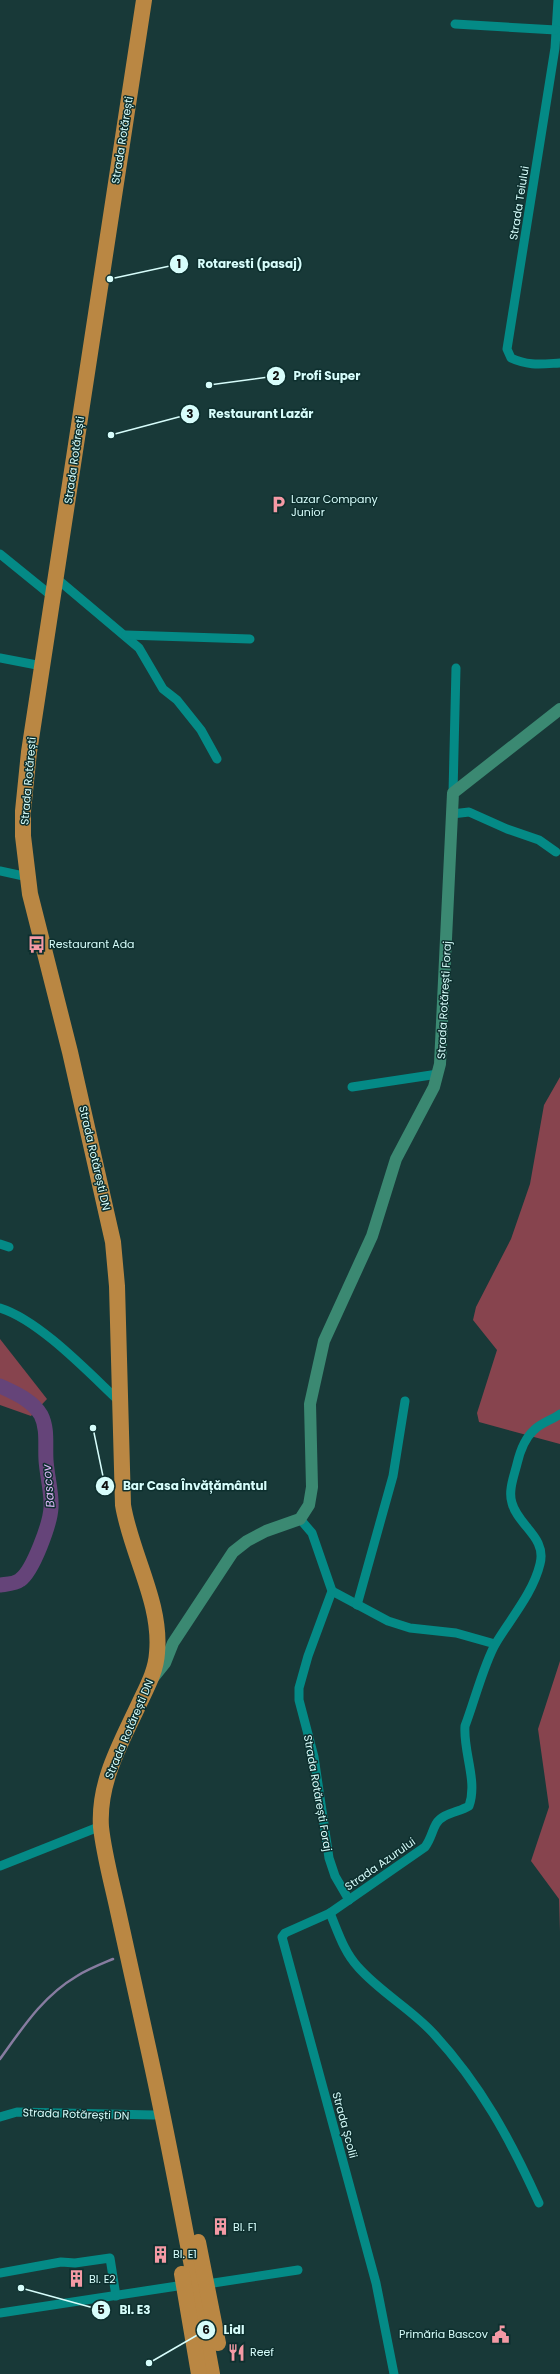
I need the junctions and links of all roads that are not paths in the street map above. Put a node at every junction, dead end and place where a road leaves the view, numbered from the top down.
1 (144, 0) edge
2 (558, 0) edge
3 (455, 24) dead end
4 (556, 30) junction
5 (560, 363) edge
6 (0, 554) edge
7 (56, 578) junction
8 (53, 597) junction
9 (126, 635) junction
10 (250, 639) dead end
11 (0, 658) edge
12 (42, 666) junction
13 (456, 668) dead end
14 (560, 709) edge
15 (217, 759) dead end
16 (453, 793) junction
17 (452, 814) junction
18 (556, 852) dead end
19 (0, 871) edge
20 (28, 877) junction
21 (36, 920) joint
22 (438, 1074) junction
23 (352, 1088) dead end
24 (0, 1308) edge
25 (119, 1401) junction
26 (405, 1401) dead end
27 (560, 1414) edge
28 (300, 1519) junction
29 (332, 1591) junction
30 (357, 1605) junction
31 (157, 1629) junction
32 (173, 1643) junction
33 (495, 1644) junction
34 (150, 1682) junction
35 (101, 1826) junction
36 (0, 1866) edge
37 (349, 1900) junction
38 (330, 1913) junction
39 (150, 2057) junction
40 (154, 2115) junction
41 (0, 2117) edge
42 (539, 2203) dead end
43 (298, 2270) dead end
44 (0, 2273) edge
45 (207, 2284) junction
46 (184, 2285) junction
47 (116, 2296) junction
48 (0, 2313) edge
49 (199, 2374) edge
50 (212, 2374) edge
51 (223, 2374) edge
52 (394, 2374) edge

1 - 7 highway, Strada Rotărești
2 - 4 street, Strada Teiului
3 - 4 street
4 - 5 street, Strada Teiului
6 - 8 street
7 - 8 highway, Strada Rotărești
7 - 9 street
8 - 12 highway, Strada Rotărești
9 - 10 street
9 - 15 street
11 - 12 street
12 - 20 highway, Strada Rotărești
13 - 16 street, Strada Rotărești Foraj
14 - 16 street
16 - 17 street, Strada Rotărești Foraj
17 - 18 street
17 - 22 street, Strada Rotărești Foraj
19 - 20 street
20 - 21 highway, Strada Rotărești
21 - 25 highway, Strada Rotărești DN
22 - 23 street
22 - 28 street, Strada Rotărești Foraj
24 - 25 street
25 - 31 highway, Strada Rotărești DN
26 - 30 street
27 - 33 street, Strada Azurului
28 - 29 street
28 - 32 street
29 - 30 street
29 - 37 street, Strada Rotărești Foraj
30 - 33 street
31 - 32 street
31 - 34 highway, Strada Rotărești DN
32 - 34 street
33 - 37 street, Strada Azurului
34 - 35 highway, Strada Rotărești DN
35 - 36 street
35 - 39 highway, Strada Rotărești DN
37 - 38 street, Strada Azurului
38 - 42 street
38 - 52 street, Strada Școlii
39 - 40 highway
39 - 45 highway
39 - 50 highway
40 - 41 street, Strada Rotărești DN
40 - 46 highway
43 - 45 street
44 - 47 street
45 - 51 highway
46 - 47 street
46 - 49 highway
47 - 48 street

